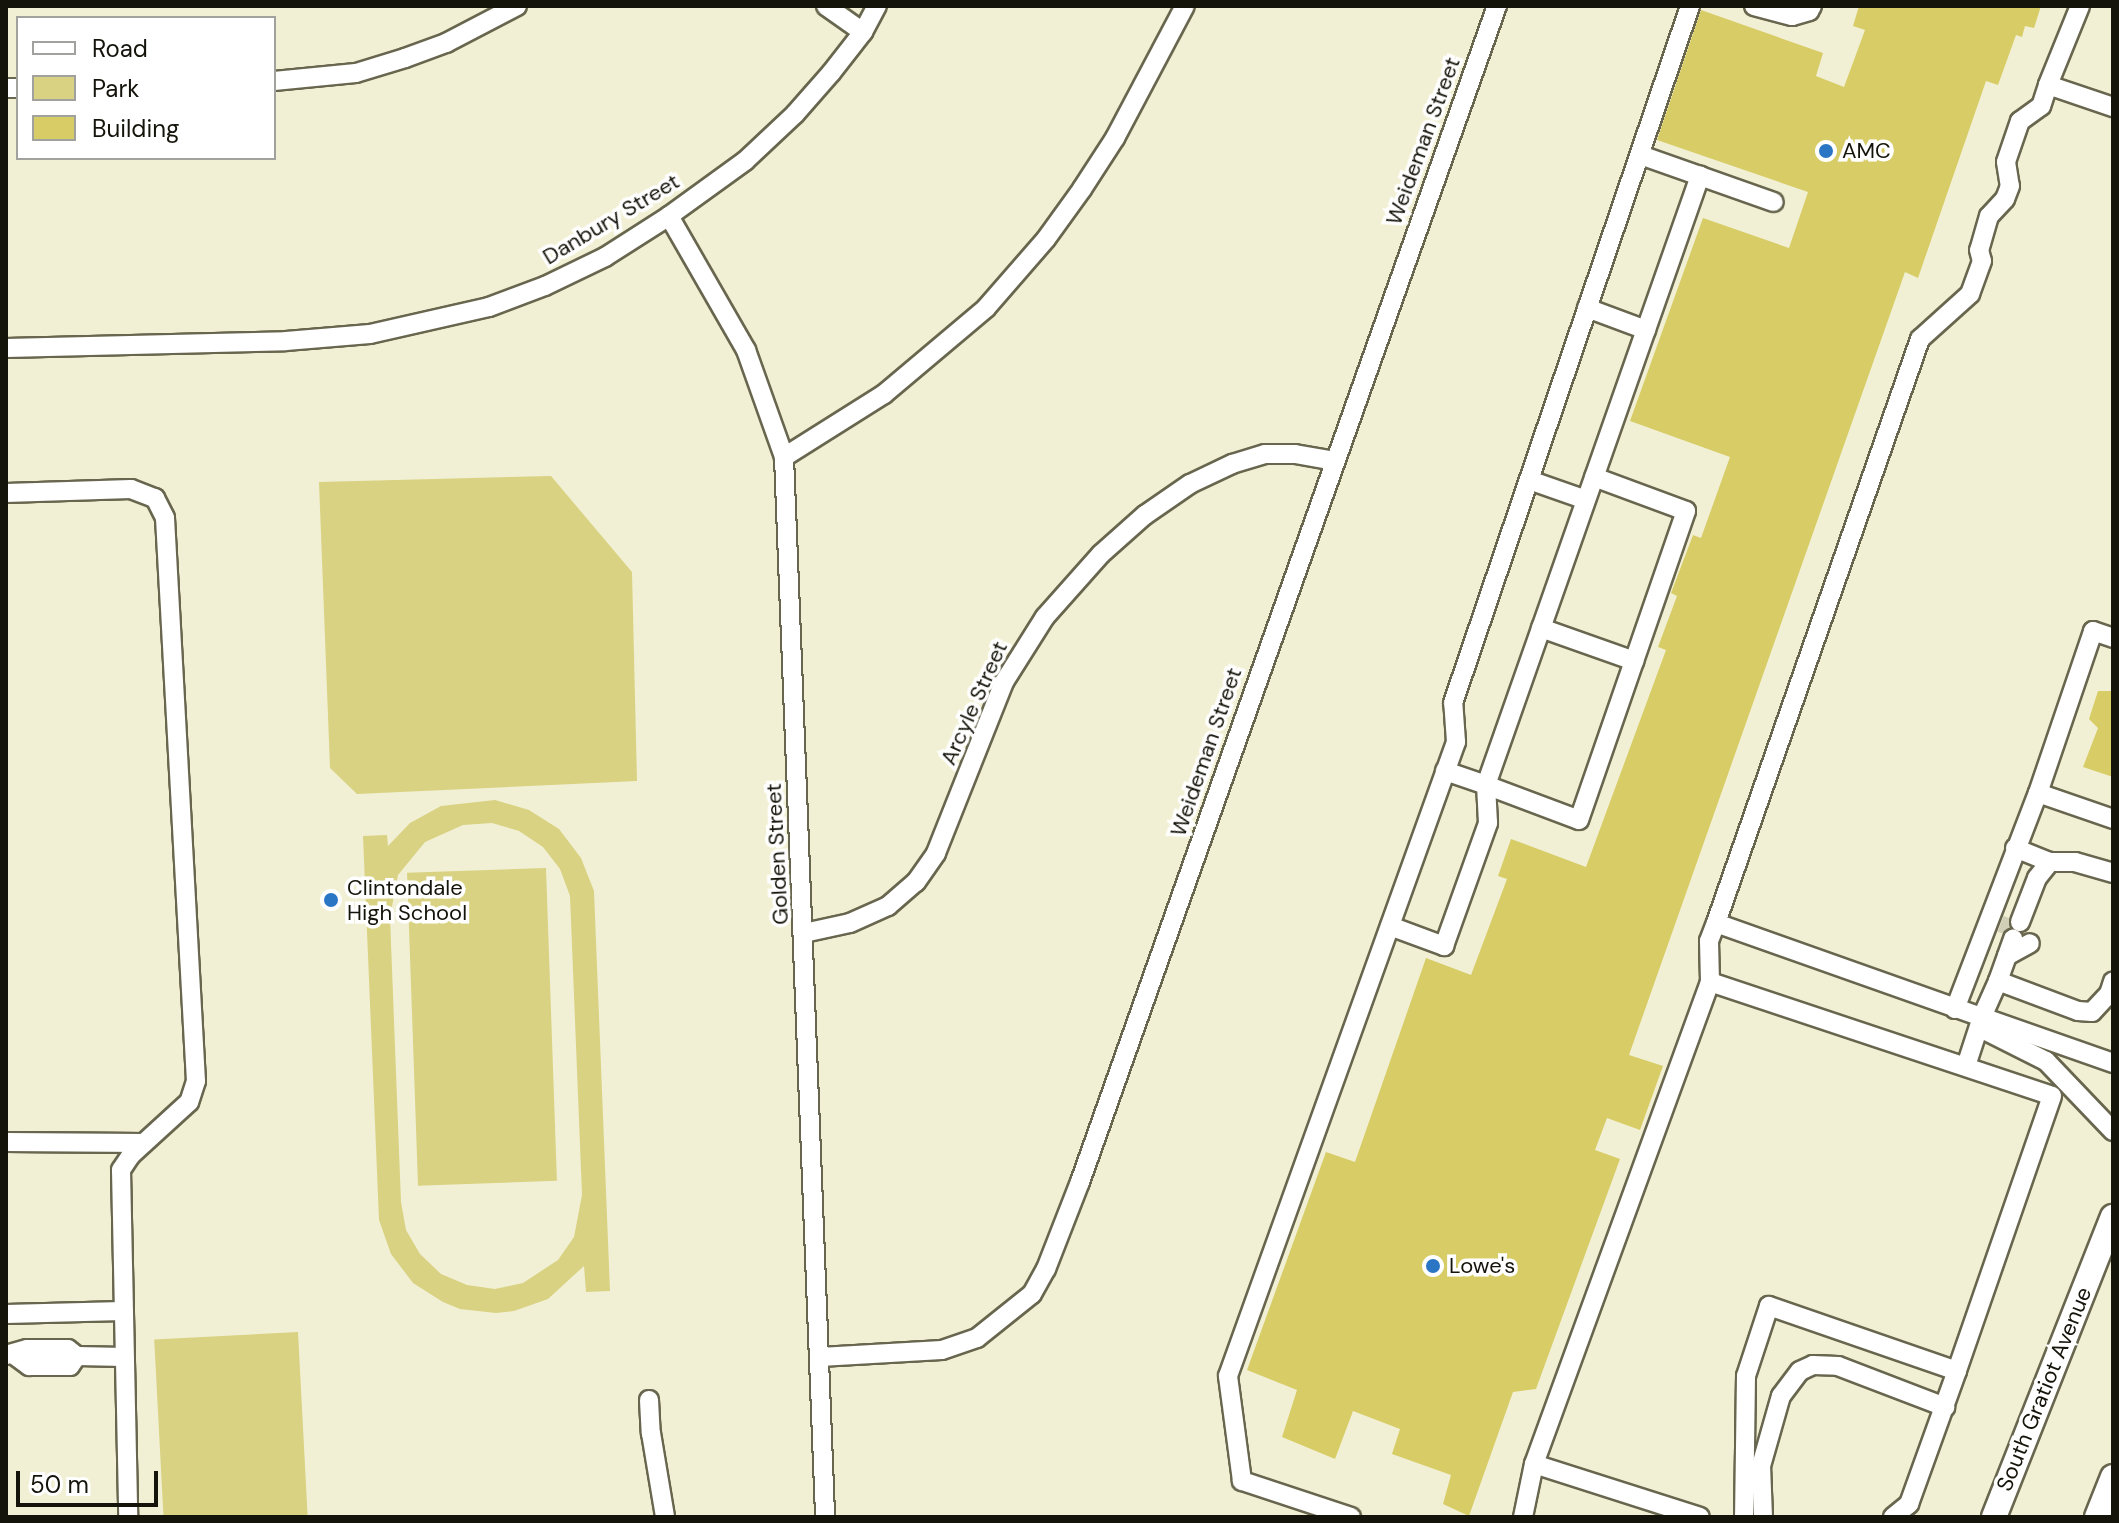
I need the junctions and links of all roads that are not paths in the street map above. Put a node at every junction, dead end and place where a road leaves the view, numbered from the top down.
1 (517, 6) edge
2 (826, 6) edge
3 (877, 6) edge
4 (1185, 6) edge
5 (1497, 6) edge
6 (1690, 6) edge
7 (1754, 6) edge
8 (1812, 6) edge
9 (2080, 6) edge
10 (863, 32) junction
11 (276, 81) edge
12 (2048, 85) junction
13 (2113, 107) edge
14 (1640, 155) junction
15 (1700, 176) junction
16 (1774, 202) dead end
17 (669, 216) junction
18 (1587, 308) junction
19 (1646, 330) junction
20 (6, 348) edge
21 (784, 457) junction
22 (1334, 461) junction
23 (1594, 477) junction
24 (1529, 480) junction
25 (6, 493) edge
26 (1586, 500) junction
27 (1541, 628) junction
28 (2113, 638) edge
29 (1634, 661) junction
30 (1445, 771) junction
31 (1486, 785) junction
32 (2038, 793) junction
33 (2113, 819) edge
34 (2015, 848) junction
35 (2050, 862) junction
36 (2113, 873) edge
37 (1716, 923) junction
38 (1390, 926) junction
39 (804, 933) junction
40 (1998, 981) junction
41 (1710, 982) junction
42 (2113, 982) edge
43 (1955, 1009) junction
44 (1980, 1023) junction
45 (2113, 1063) edge
46 (1966, 1066) junction
47 (2113, 1131) edge
48 (6, 1142) edge
49 (144, 1143) junction
50 (2113, 1217) edge
51 (123, 1311) junction
52 (6, 1314) edge
53 (10, 1355) edge
54 (124, 1357) junction
55 (820, 1357) junction
56 (1957, 1371) junction
57 (649, 1400) dead end
58 (1945, 1407) junction
59 (1534, 1464) junction
60 (2113, 1477) edge
61 (1286, 1496) junction
62 (128, 1517) edge
63 (665, 1517) edge
64 (825, 1517) edge
65 (1287, 1517) edge
66 (1351, 1517) edge
67 (1523, 1517) edge
68 (1700, 1517) edge
69 (1744, 1517) edge
70 (1763, 1517) edge
71 (1893, 1517) edge
72 (1994, 1517) edge
73 (2097, 1517) edge

1 - 11 street
2 - 10 street
3 - 10 street, Danbury Street
4 - 21 street
5 - 22 street, Weideman Street
6 - 14 street
7 - 8 street
9 - 12 street
10 - 17 street, Danbury Street
12 - 13 street
12 - 37 street
14 - 15 street
14 - 18 street
15 - 16 street
15 - 19 street
17 - 20 street, Danbury Street
17 - 21 street, Golden Street
18 - 19 street
18 - 24 street
19 - 23 street
21 - 39 street, Golden Street
22 - 39 street, Arcyle Street
22 - 55 street, Weideman Street
23 - 26 street
23 - 29 street
24 - 26 street
24 - 30 street
25 - 49 street
26 - 27 street
27 - 29 street
27 - 31 street
28 - 32 street
29 - 31 street
30 - 31 street
30 - 38 street
31 - 38 street
32 - 33 street
32 - 34 street
34 - 35 street
34 - 43 street
35 - 36 street
35 - 40 street
37 - 41 street
37 - 43 street
38 - 61 street
39 - 55 street, Golden Street
40 - 42 street
40 - 44 street
41 - 46 street
41 - 59 street
43 - 44 street
44 - 45 street
44 - 46 street
44 - 47 street
46 - 56 street
48 - 49 street
49 - 51 street
50 - 72 main road, South Gratiot Avenue
51 - 52 street
51 - 54 street
53 - 54 street
54 - 62 street
55 - 64 street, Golden Street
56 - 58 street
56 - 69 street
57 - 63 street
58 - 70 street
58 - 71 street
59 - 67 street
59 - 68 street
60 - 73 main road
61 - 65 street
61 - 66 street

